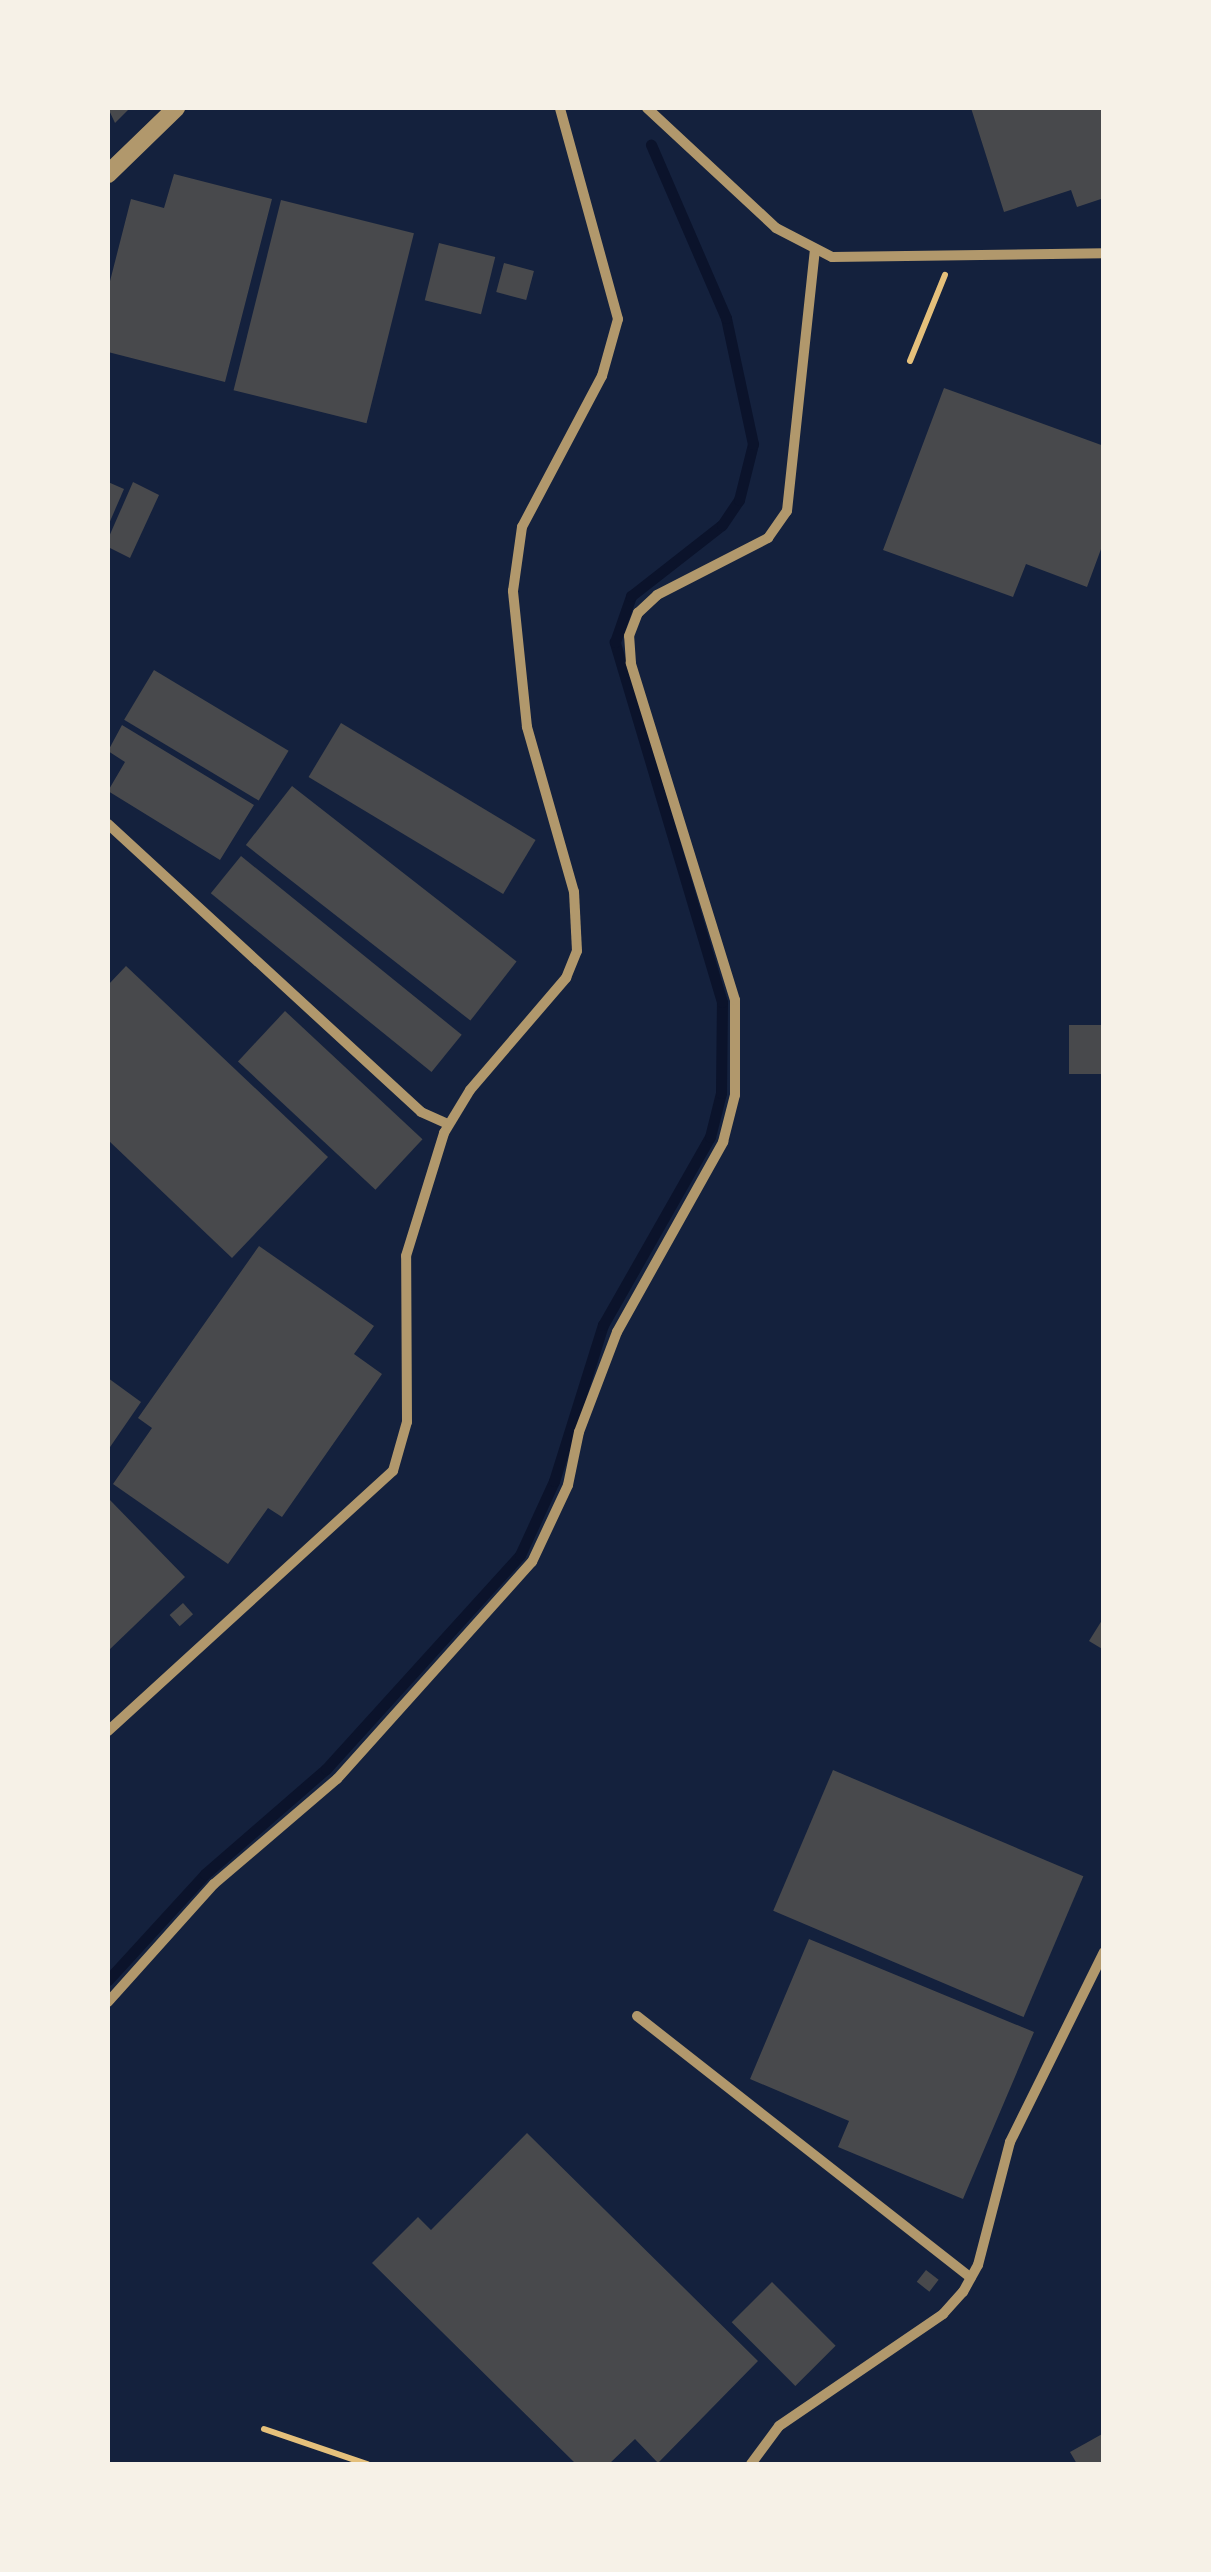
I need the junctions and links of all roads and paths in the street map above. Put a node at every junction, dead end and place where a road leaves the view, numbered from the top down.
1 (560, 108) edge
2 (647, 108) edge
3 (172, 109) edge
4 (108, 174) edge
5 (815, 251) junction
6 (1104, 252) edge
7 (944, 254) junction
8 (910, 361) dead end
9 (108, 824) edge
10 (448, 1124) junction
11 (108, 1731) edge
12 (1104, 1952) edge
13 (108, 2002) edge
14 (637, 2016) dead end
15 (971, 2278) junction
16 (264, 2430) dead end
17 (366, 2464) edge
18 (750, 2464) edge

1 - 10 street
2 - 5 street
3 - 4 street
5 - 7 street
5 - 13 street
6 - 7 street
7 - 8 path
9 - 10 street
10 - 11 street
12 - 15 street
14 - 15 street
15 - 18 street
16 - 17 path

